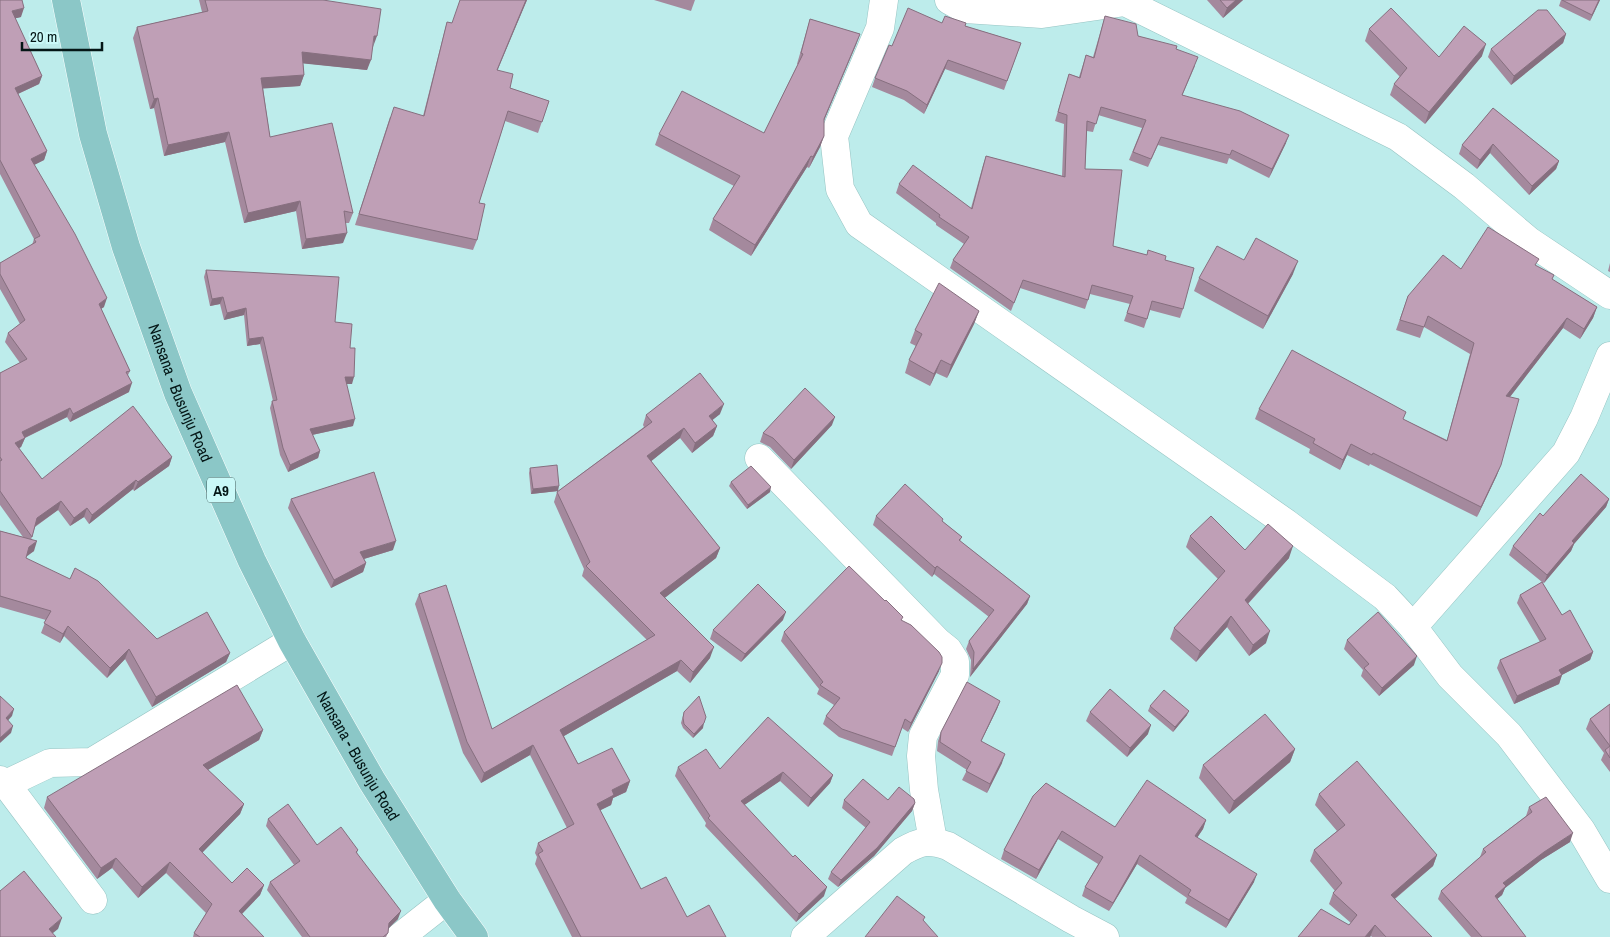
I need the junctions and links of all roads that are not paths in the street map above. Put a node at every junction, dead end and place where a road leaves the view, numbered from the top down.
1 (66, 0) edge
2 (884, 0) edge
3 (948, 0) edge
4 (1126, 1) edge
5 (1610, 295) edge
6 (1610, 356) edge
7 (759, 458) dead end
8 (1413, 628) junction
9 (292, 641) junction
10 (3, 782) edge
11 (933, 841) junction
12 (1610, 879) edge
13 (93, 900) dead end
14 (447, 900) junction
15 (400, 937) edge
16 (474, 937) edge
17 (805, 937) edge
18 (1105, 937) edge

1 - 9 main road, Nansana - Busunju Road / A9
2 - 8 street
3 - 4 street
4 - 5 street
6 - 8 street
7 - 11 street
8 - 12 street
9 - 10 street
9 - 14 main road, Nansana - Busunju Road / A9
10 - 13 street
11 - 17 street
11 - 18 street
14 - 15 street
14 - 16 main road, Nansana - Busunju Road / A9

